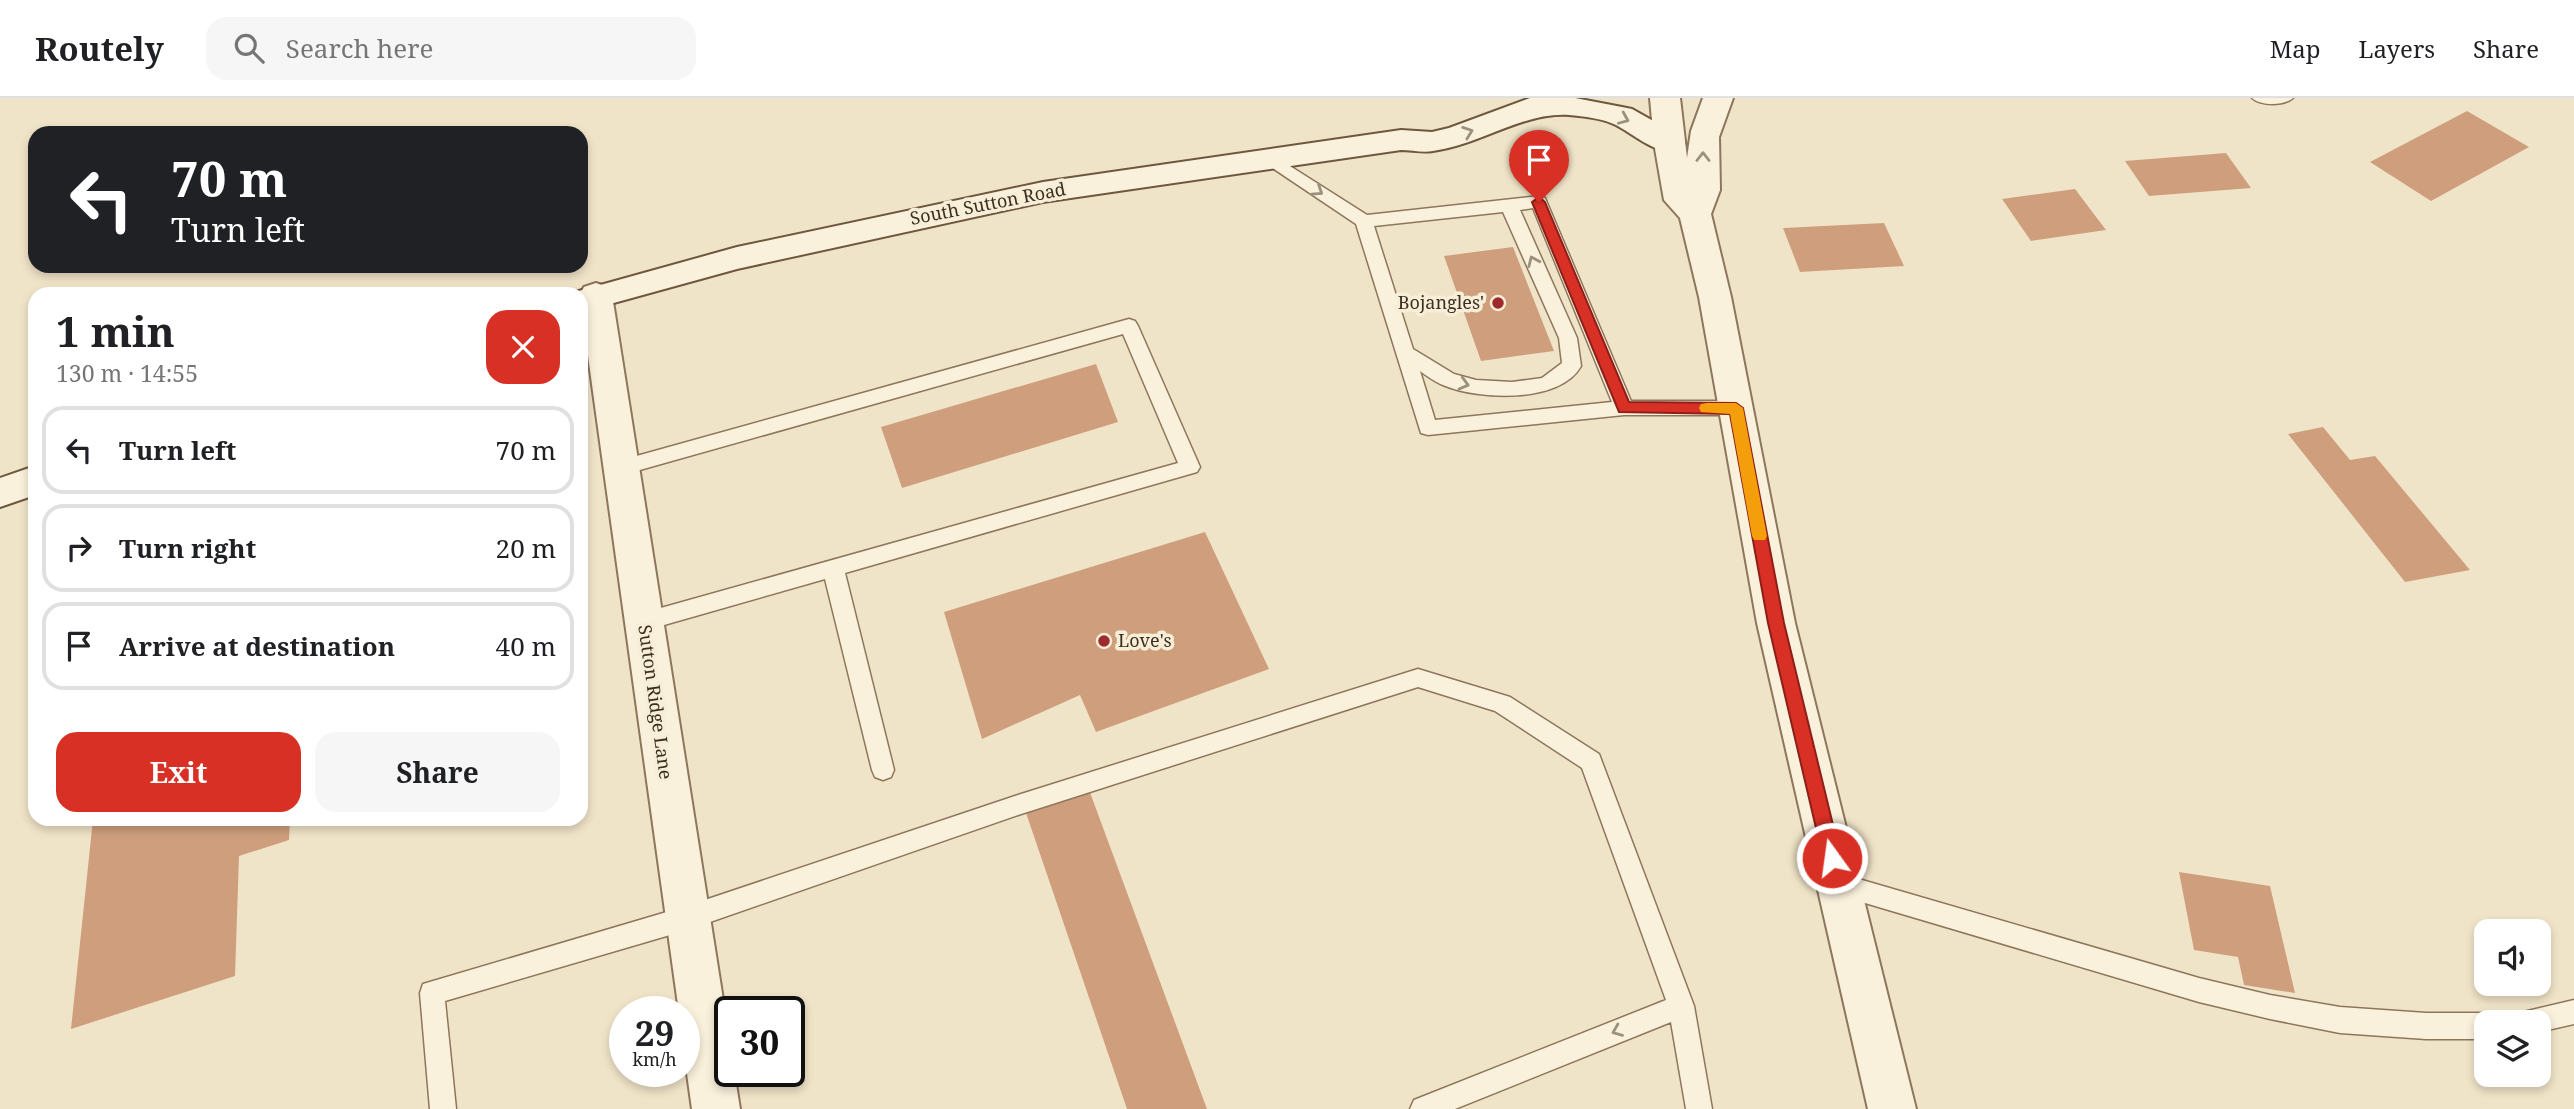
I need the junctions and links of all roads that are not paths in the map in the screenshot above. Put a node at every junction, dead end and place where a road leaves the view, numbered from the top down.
1 (1499, 98) edge
2 (1665, 98) edge
3 (1718, 98) edge
4 (2260, 98) edge
5 (2285, 98) edge
6 (1542, 104) edge
7 (1401, 140) junction
8 (1669, 143) junction
9 (1271, 159) junction
10 (1509, 205) junction
11 (1695, 214) junction
12 (1364, 221) junction
13 (589, 298) edge
14 (1404, 352) junction
15 (1624, 408) junction
16 (1736, 408) junction
17 (622, 467) junction
18 (28, 483) edge
19 (0, 493) edge
20 (833, 568) junction
21 (643, 622) junction
22 (883, 770) dead end
23 (1838, 884) junction
24 (687, 918) junction
25 (1681, 1006) junction
26 (2574, 1012) edge
27 (2551, 1017) edge
28 (2474, 1026) edge
29 (443, 1109) edge
30 (716, 1109) edge
31 (1423, 1109) edge
32 (1699, 1109) edge
33 (1892, 1109) edge

1 - 7 street, South Sutton Road
2 - 8 street
11 -> 3 street
4 - 5 lane
7 -> 6 street, South Sutton Road
6 -> 8 street, South Sutton Road
7 - 9 street, South Sutton Road
8 - 11 street
9 -> 12 lane
9 - 13 street, South Sutton Road
10 - 12 lane
14 -> 10 lane
10 - 15 lane
11 - 16 street
12 - 14 lane
13 - 17 street, Sutton Ridge Lane
14 - 15 lane
15 - 16 lane
16 - 23 street
17 - 20 lane
17 - 21 street, Sutton Ridge Lane
18 - 19 street
20 - 21 lane
20 - 22 lane
21 - 24 street, Sutton Ridge Lane
23 - 28 lane
23 - 33 street
24 - 25 lane
24 - 29 lane
24 - 30 street, Sutton Ridge Lane
25 -> 31 lane
25 - 32 lane
26 - 27 lane

